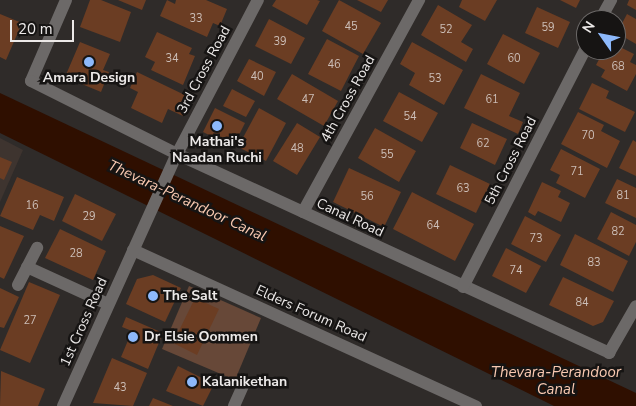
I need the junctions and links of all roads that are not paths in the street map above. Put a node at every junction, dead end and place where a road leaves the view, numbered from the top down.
1 (66, 0) edge
2 (258, 0) edge
3 (419, 0) edge
4 (580, 60) edge
5 (177, 154) junction
6 (303, 212) junction
7 (37, 248) dead end
8 (133, 250) junction
9 (27, 267) junction
10 (18, 285) dead end
11 (463, 287) junction
12 (108, 304) junction
13 (636, 306) edge
14 (243, 386) dead end
15 (63, 406) edge
16 (234, 406) edge
17 (476, 406) edge

1 - 5 street, Canal Road
2 - 5 street, 3rd Cross Road
3 - 6 street, 4th Cross Road
4 - 11 street, 5th Cross Road
5 - 6 street, Canal Road
5 - 8 street, 3rd Cross Road
6 - 11 street, Canal Road
7 - 9 street
8 - 12 street, 1st Cross Road
8 - 17 street, Elders Forum Road
9 - 10 street
9 - 12 street
11 - 13 street, Canal Road
12 - 15 street, 1st Cross Road
14 - 16 street

